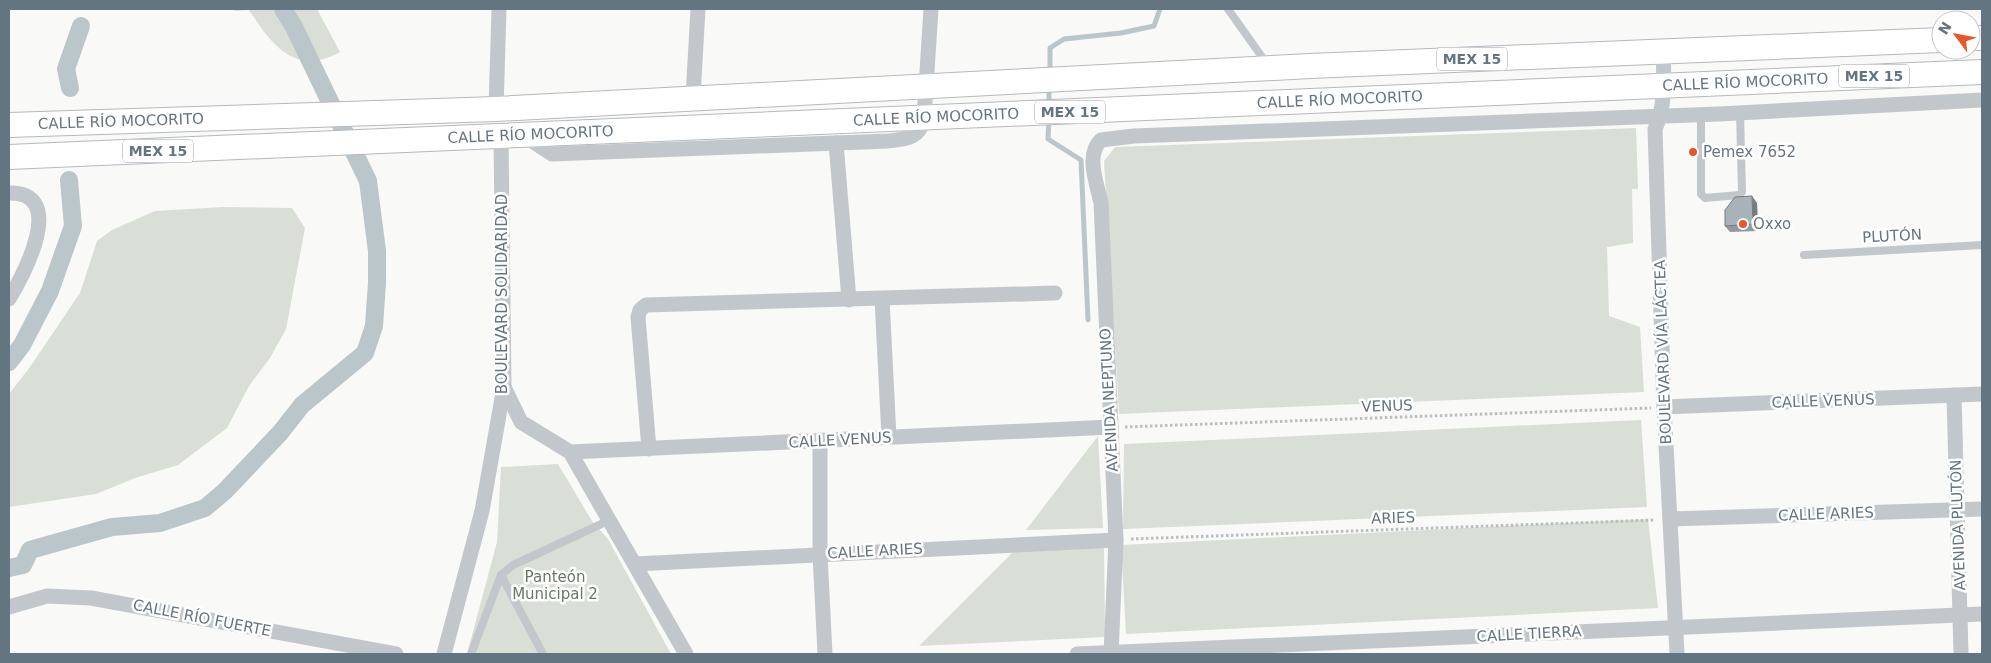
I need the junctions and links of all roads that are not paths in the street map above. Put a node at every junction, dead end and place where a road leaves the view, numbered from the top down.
1 (499, 9) edge
2 (698, 9) edge
3 (931, 9) edge
4 (1228, 9) edge
5 (1931, 40) edge
6 (1663, 52) junction
7 (1271, 69) junction
8 (1982, 72) edge
9 (1665, 85) junction
10 (927, 86) junction
11 (693, 97) junction
12 (1982, 100) edge
13 (496, 109) junction
14 (1740, 112) junction
15 (1701, 114) junction
16 (1661, 115) junction
17 (924, 118) junction
18 (9, 125) edge
19 (512, 136) junction
20 (836, 143) junction
21 (9, 157) edge
22 (9, 193) edge
23 (1982, 245) edge
24 (1804, 255) dead end
25 (1055, 294) dead end
26 (9, 299) edge
27 (882, 299) junction
28 (849, 300) junction
29 (504, 387) junction
30 (1982, 394) edge
31 (1954, 395) junction
32 (1664, 407) junction
33 (1110, 427) junction
34 (889, 437) junction
35 (820, 440) junction
36 (649, 449) junction
37 (570, 452) junction
38 (1982, 509) edge
39 (1957, 510) junction
40 (610, 520) junction
41 (1670, 520) junction
42 (1116, 540) junction
43 (820, 554) junction
44 (635, 564) junction
45 (501, 575) junction
46 (9, 607) edge
47 (1982, 614) edge
48 (1960, 615) junction
49 (1675, 628) junction
50 (1391, 647) edge
51 (396, 654) edge
52 (444, 654) edge
53 (471, 654) edge
54 (543, 654) edge
55 (686, 654) edge
56 (825, 654) edge
57 (1077, 654) edge
58 (1111, 654) edge
59 (1677, 654) edge
60 (1961, 654) edge

1 - 13 street
2 - 11 street
3 - 10 street
4 - 7 lane
5 - 6 main road, CALLE RÍO MOCORITO / MEX 15
6 - 7 main road, CALLE RÍO MOCORITO / MEX 15
6 - 9 street, BOULEVARD VÍA LÁCTEA
7 - 10 main road, CALLE RÍO MOCORITO / MEX 15
8 - 9 main road, CALLE RÍO MOCORITO / MEX 15
9 - 16 street, BOULEVARD VÍA LÁCTEA
9 - 17 main road, CALLE RÍO MOCORITO / MEX 15
10 - 11 main road, CALLE RÍO MOCORITO / MEX 15
10 - 17 street
11 - 13 main road, CALLE RÍO MOCORITO / MEX 15
12 - 14 street
13 - 18 main road, CALLE RÍO MOCORITO / MEX 15
14 - 15 street
14 - 15 lane
15 - 16 street
16 - 32 street, BOULEVARD VÍA LÁCTEA
16 - 33 street, AVENIDA NEPTUNO
17 - 19 main road, CALLE RÍO MOCORITO / MEX 15
17 - 20 street
19 - 20 street
19 - 21 main road, CALLE RÍO MOCORITO / MEX 15
19 - 29 street, BOULEVARD SOLIDARIDAD
20 - 28 street
22 - 26 street
23 - 24 lane, PLUTÓN
25 - 27 street
27 - 28 street
27 - 34 street
28 - 36 street
29 - 37 street
29 - 52 street, BOULEVARD SOLIDARIDAD
30 - 31 street, CALLE VENUS
31 - 32 street, CALLE VENUS
31 - 39 street, AVENIDA PLUTÓN
32 - 41 street, BOULEVARD VÍA LÁCTEA
33 - 34 street, CALLE VENUS
33 - 42 street, AVENIDA NEPTUNO
34 - 35 street, CALLE VENUS
35 - 36 street, CALLE VENUS
35 - 43 street
36 - 37 street, CALLE VENUS
37 - 40 street
38 - 39 street, CALLE ARIES
39 - 41 street, CALLE ARIES
39 - 48 street, AVENIDA PLUTÓN
40 - 44 street
40 - 45 lane
41 - 49 street, BOULEVARD VÍA LÁCTEA
42 - 43 street, CALLE ARIES
42 - 58 street, AVENIDA NEPTUNO
43 - 44 street, CALLE ARIES
43 - 56 street
44 - 55 street
45 - 53 lane
45 - 54 lane
46 - 51 street, CALLE RÍO FUERTE
47 - 48 street, CALLE TIERRA
48 - 49 street, CALLE TIERRA
48 - 60 street, AVENIDA PLUTÓN
49 - 50 street, CALLE TIERRA
49 - 59 street, BOULEVARD VÍA LÁCTEA
50 - 58 street, CALLE TIERRA
57 - 58 street, CALLE TIERRA

